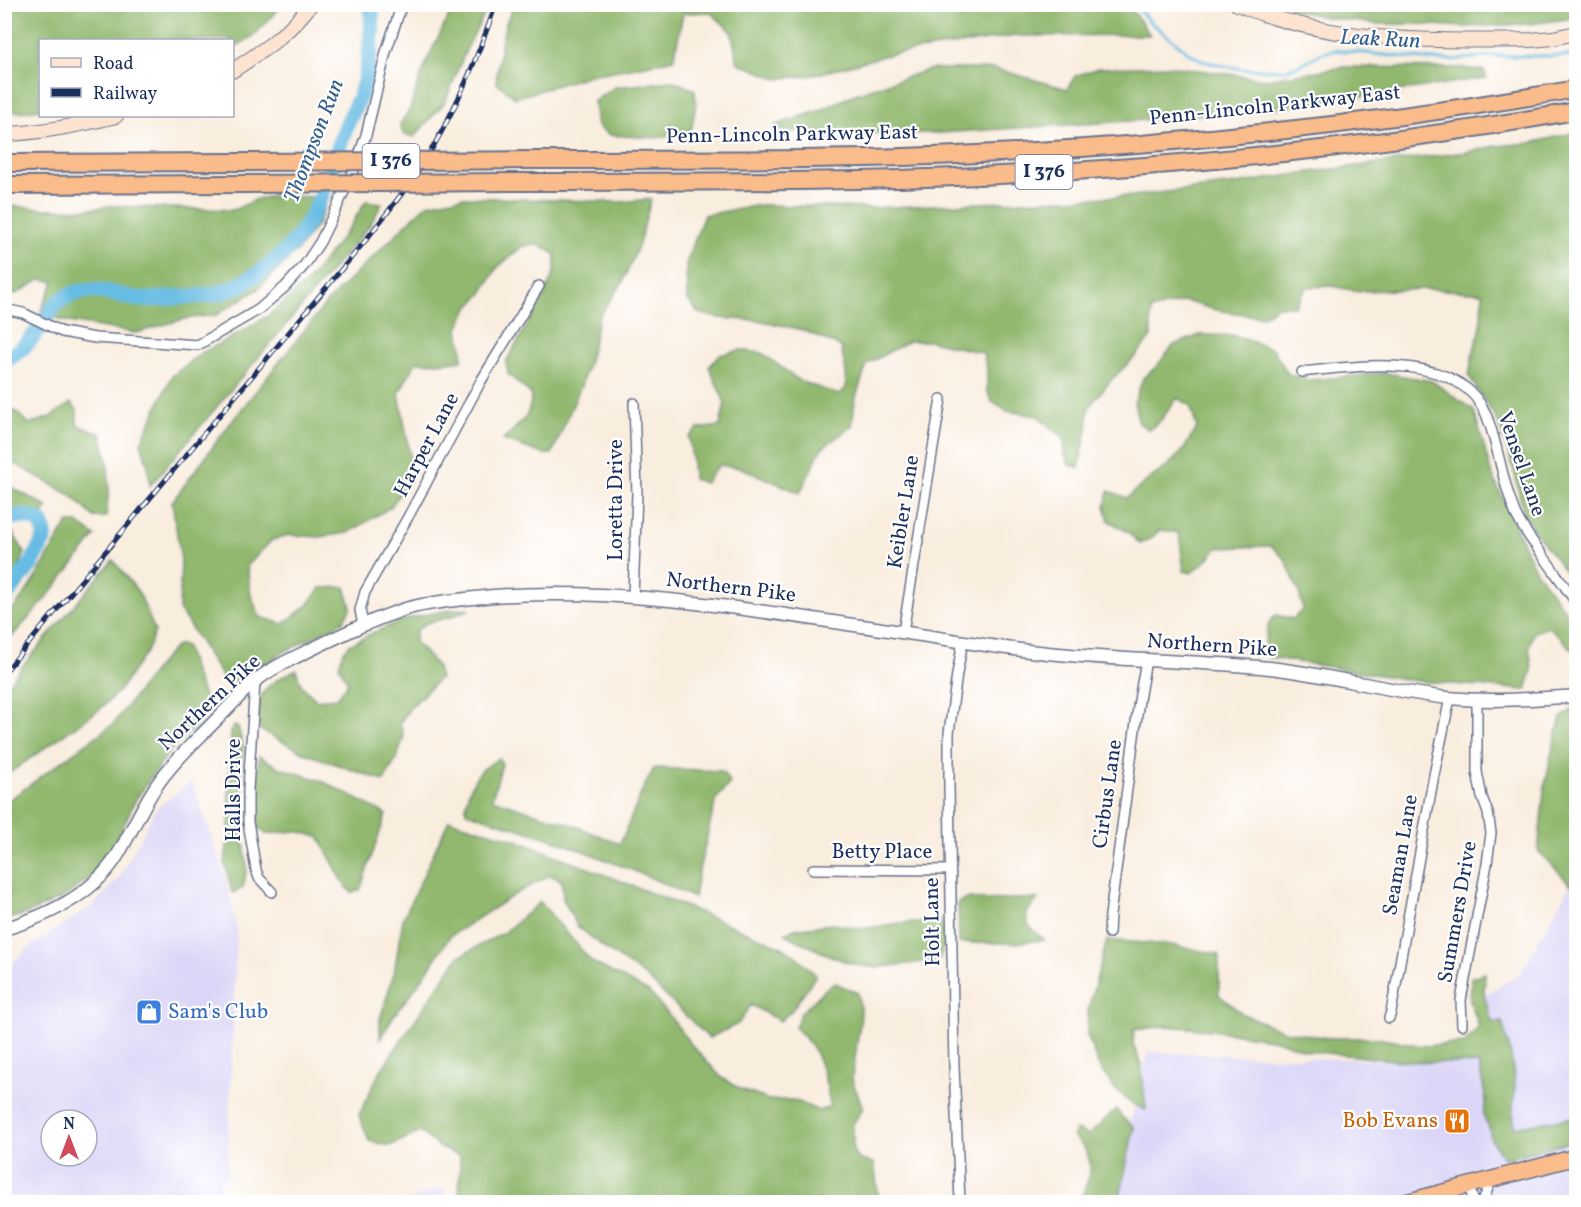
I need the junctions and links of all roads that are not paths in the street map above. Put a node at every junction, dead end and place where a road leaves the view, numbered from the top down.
1 (310, 4) edge
2 (402, 4) edge
3 (1237, 4) edge
4 (1576, 33) edge
5 (234, 70) edge
6 (1576, 89) edge
7 (1576, 111) edge
8 (112, 117) edge
9 (4, 134) edge
10 (4, 163) edge
11 (4, 185) edge
12 (539, 286) dead end
13 (4, 309) edge
14 (1302, 372) dead end
15 (941, 399) dead end
16 (634, 404) dead end
17 (633, 596) junction
18 (1576, 602) edge
19 (363, 625) junction
20 (903, 632) junction
21 (963, 641) junction
22 (1146, 660) junction
23 (255, 681) junction
24 (1576, 696) edge
25 (1450, 698) junction
26 (1477, 700) junction
27 (813, 869) dead end
28 (950, 870) junction
29 (272, 892) dead end
30 (4, 929) edge
31 (1109, 933) dead end
32 (1389, 1018) dead end
33 (1462, 1024) dead end
34 (1576, 1157) edge
35 (1491, 1180) junction
36 (1469, 1186) junction
37 (960, 1203) edge
38 (1406, 1203) edge
39 (1473, 1203) edge
40 (1483, 1203) edge

1 - 5 main road
2 - 13 street
3 - 4 main road
6 - 10 highway, Penn-Lincoln Parkway East / I 376, bridge
7 - 11 highway, I 376, bridge
8 - 9 main road
12 - 19 street, Harper Lane
14 - 18 street, Vensel Lane
15 - 20 street, Keibler Lane
16 - 17 street, Loretta Drive
17 - 19 street, Northern Pike
17 - 20 street, Northern Pike
19 - 23 street, Northern Pike
20 - 21 street, Northern Pike
21 - 22 street, Northern Pike
21 - 28 street, Holt Lane
22 - 25 street, Northern Pike
22 - 31 street, Cirbus Lane
23 - 29 street, Halls Drive
23 - 30 street, Northern Pike
24 - 26 street, Northern Pike
25 - 26 street, Northern Pike
25 - 32 street, Seaman Lane
26 - 33 street, Summers Drive
27 - 28 street, Betty Place
28 - 37 street, Holt Lane
34 - 35 highway
35 - 36 highway
35 - 40 street
36 - 38 highway
36 - 39 street

